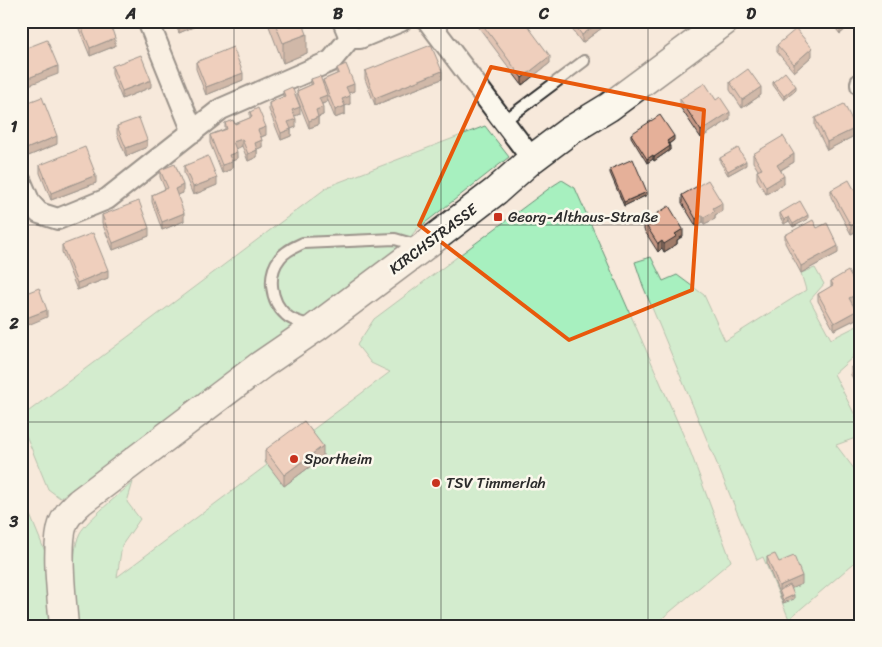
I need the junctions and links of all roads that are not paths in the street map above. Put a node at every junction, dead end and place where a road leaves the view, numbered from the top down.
1 (148, 21) edge
2 (400, 21) edge
3 (428, 21) edge
4 (725, 21) edge
5 (347, 30) edge
6 (584, 61) dead end
7 (504, 121) junction
8 (193, 132) junction
9 (532, 159) junction
10 (21, 182) edge
11 (423, 247) junction
12 (315, 328) junction
13 (64, 626) edge

1 - 8 street
2 - 5 street
3 - 7 street
4 - 9 street, KIRCHSTRASSE
5 - 8 street
6 - 7 lane
7 - 9 street
8 - 10 street
9 - 11 street, KIRCHSTRASSE
11 - 12 street, KIRCHSTRASSE
11 - 12 lane
12 - 13 street, KIRCHSTRASSE

